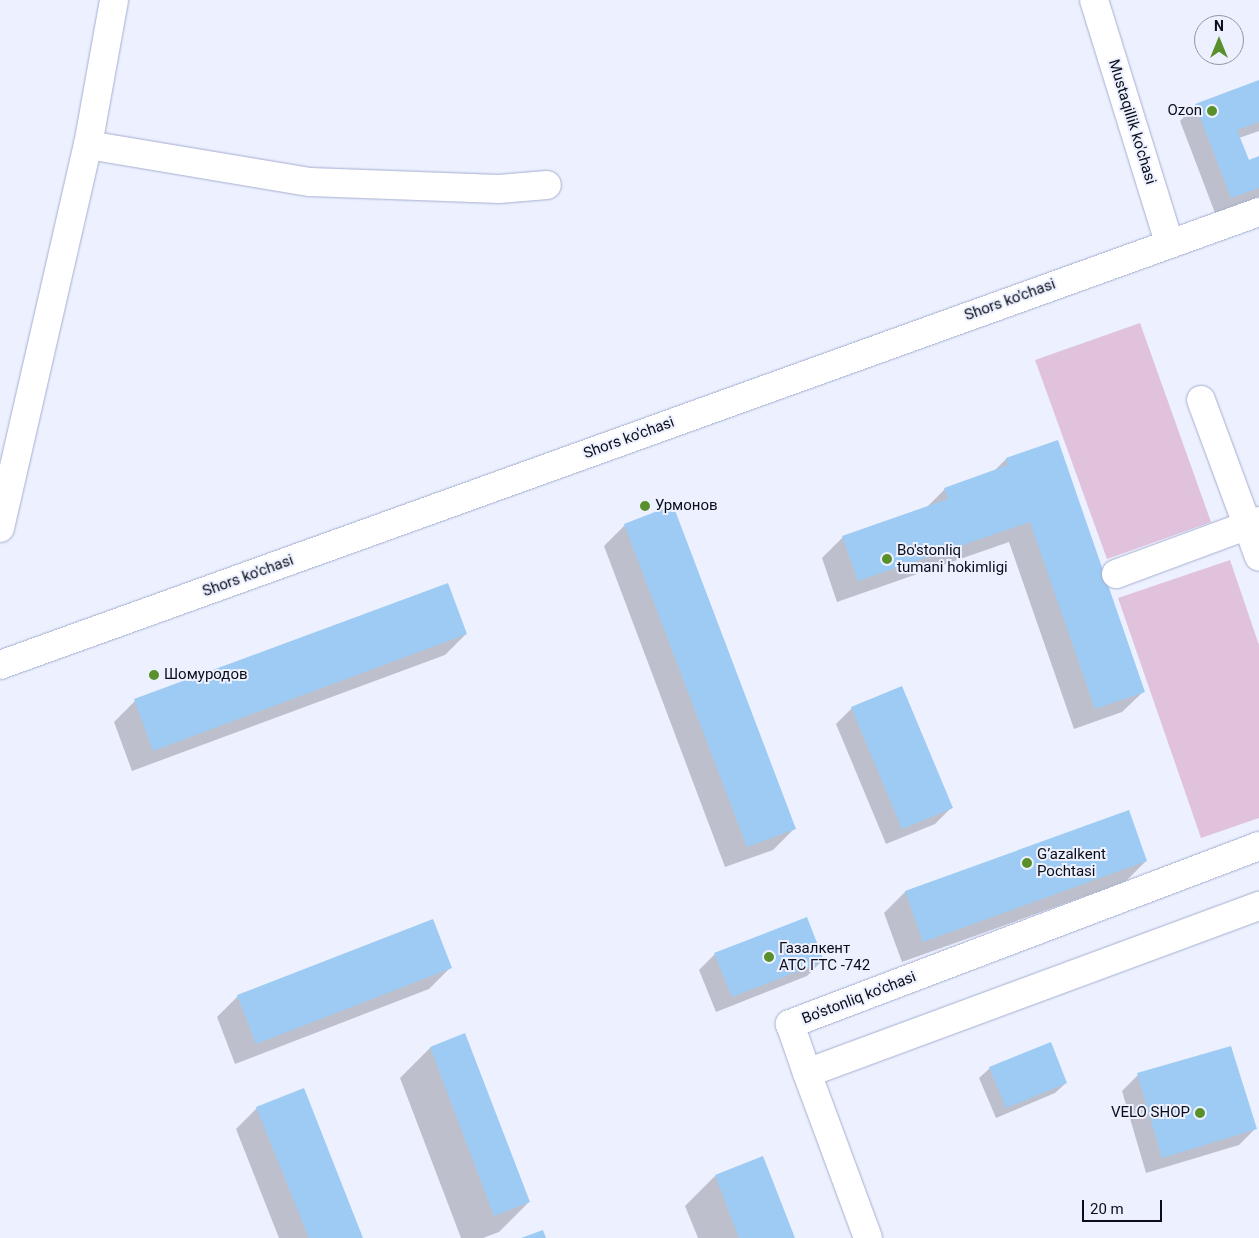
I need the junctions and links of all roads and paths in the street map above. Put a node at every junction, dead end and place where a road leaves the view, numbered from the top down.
1 (114, 0) edge
2 (1094, 0) edge
3 (88, 145) junction
4 (547, 185) dead end
5 (1259, 212) edge
6 (1169, 243) junction
7 (1201, 400) dead end
8 (1253, 523) edge
9 (0, 528) edge
10 (1259, 558) edge
11 (1116, 574) dead end
12 (0, 666) edge
13 (1259, 846) edge
14 (1259, 906) edge
15 (807, 1073) junction
16 (868, 1238) edge

1 - 3 street
2 - 6 street, Mustaqillik ko'chasi
3 - 4 street
3 - 9 street
5 - 6 street, Shors ko'chasi
6 - 12 street, Shors ko'chasi
7 - 8 street
8 - 10 street
8 - 11 street
13 - 15 street, Bo'stonliq ko'chasi
14 - 15 street
15 - 16 street

